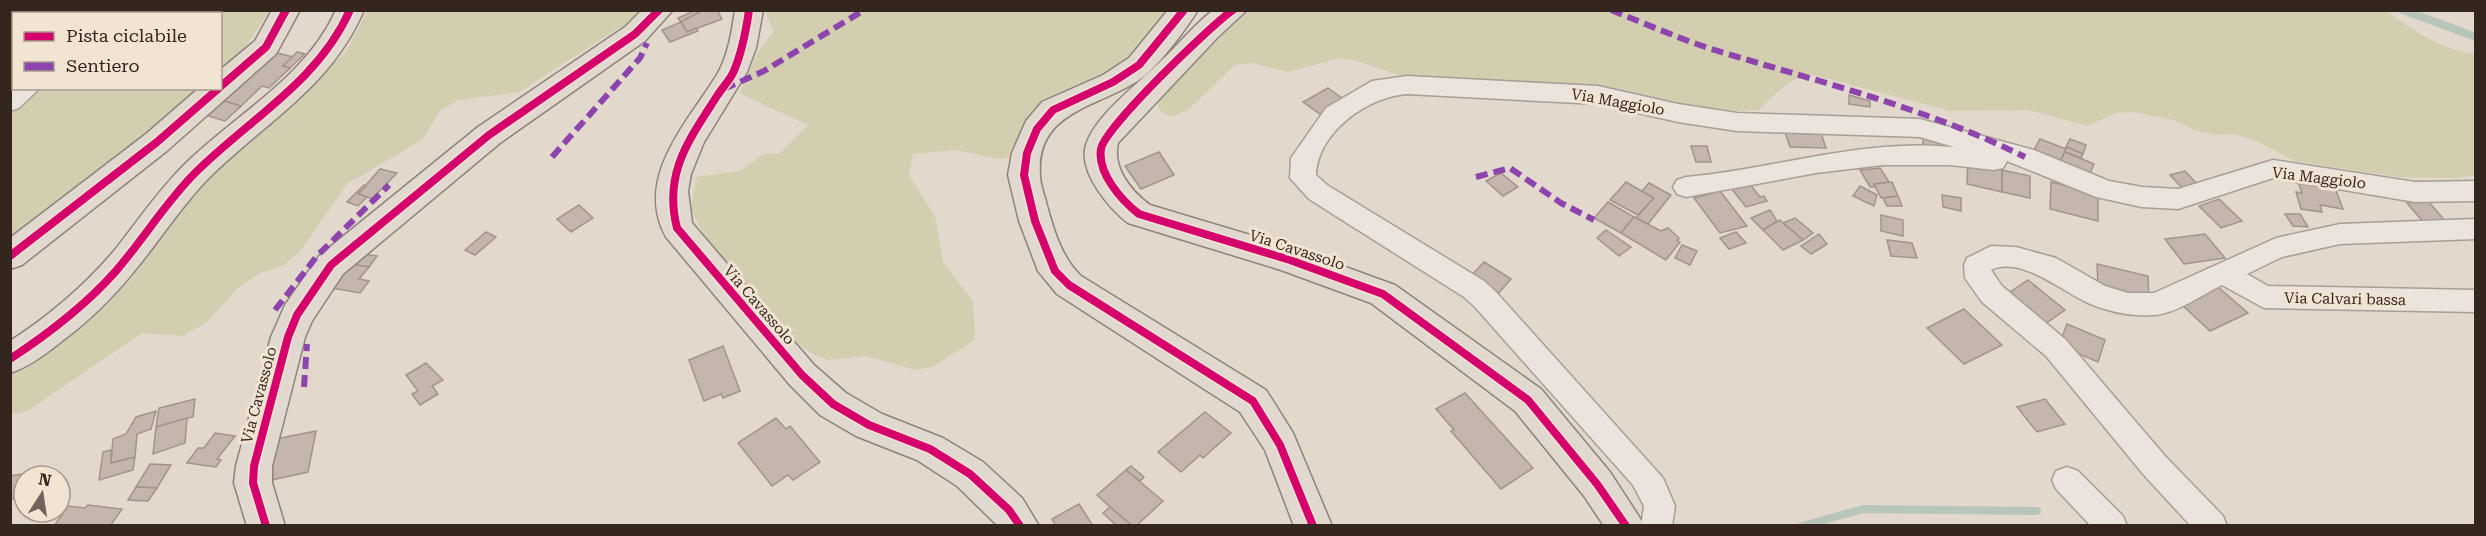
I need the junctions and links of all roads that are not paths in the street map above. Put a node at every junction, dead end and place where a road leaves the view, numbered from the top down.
1 (286, 10) edge
2 (350, 10) edge
3 (659, 10) edge
4 (749, 10) edge
5 (1184, 10) edge
6 (1233, 10) edge
7 (222, 86) edge
8 (25, 90) edge
9 (218, 90) edge
10 (10, 102) edge
11 (2063, 175) junction
12 (1686, 187) dead end
13 (2475, 191) edge
14 (2475, 229) edge
15 (10, 255) edge
16 (2222, 272) junction
17 (2475, 301) edge
18 (10, 358) edge
19 (2067, 480) dead end
20 (266, 525) edge
21 (1020, 525) edge
22 (1313, 525) edge
23 (1626, 525) edge
24 (1656, 525) edge
25 (2112, 525) edge
26 (2212, 525) edge

1 - 7 main road
2 - 18 main road
3 - 20 main road, Via Cavassolo
4 - 21 main road, Via Cavassolo
5 - 22 main road
6 - 23 main road, Via Cavassolo
8 - 10 street
9 - 15 main road
11 - 12 street
11 - 13 street, Via Maggiolo
11 - 24 street, Via Maggiolo
14 - 16 street
16 - 17 street, Via Calvari bassa
16 - 26 street
19 - 25 street

